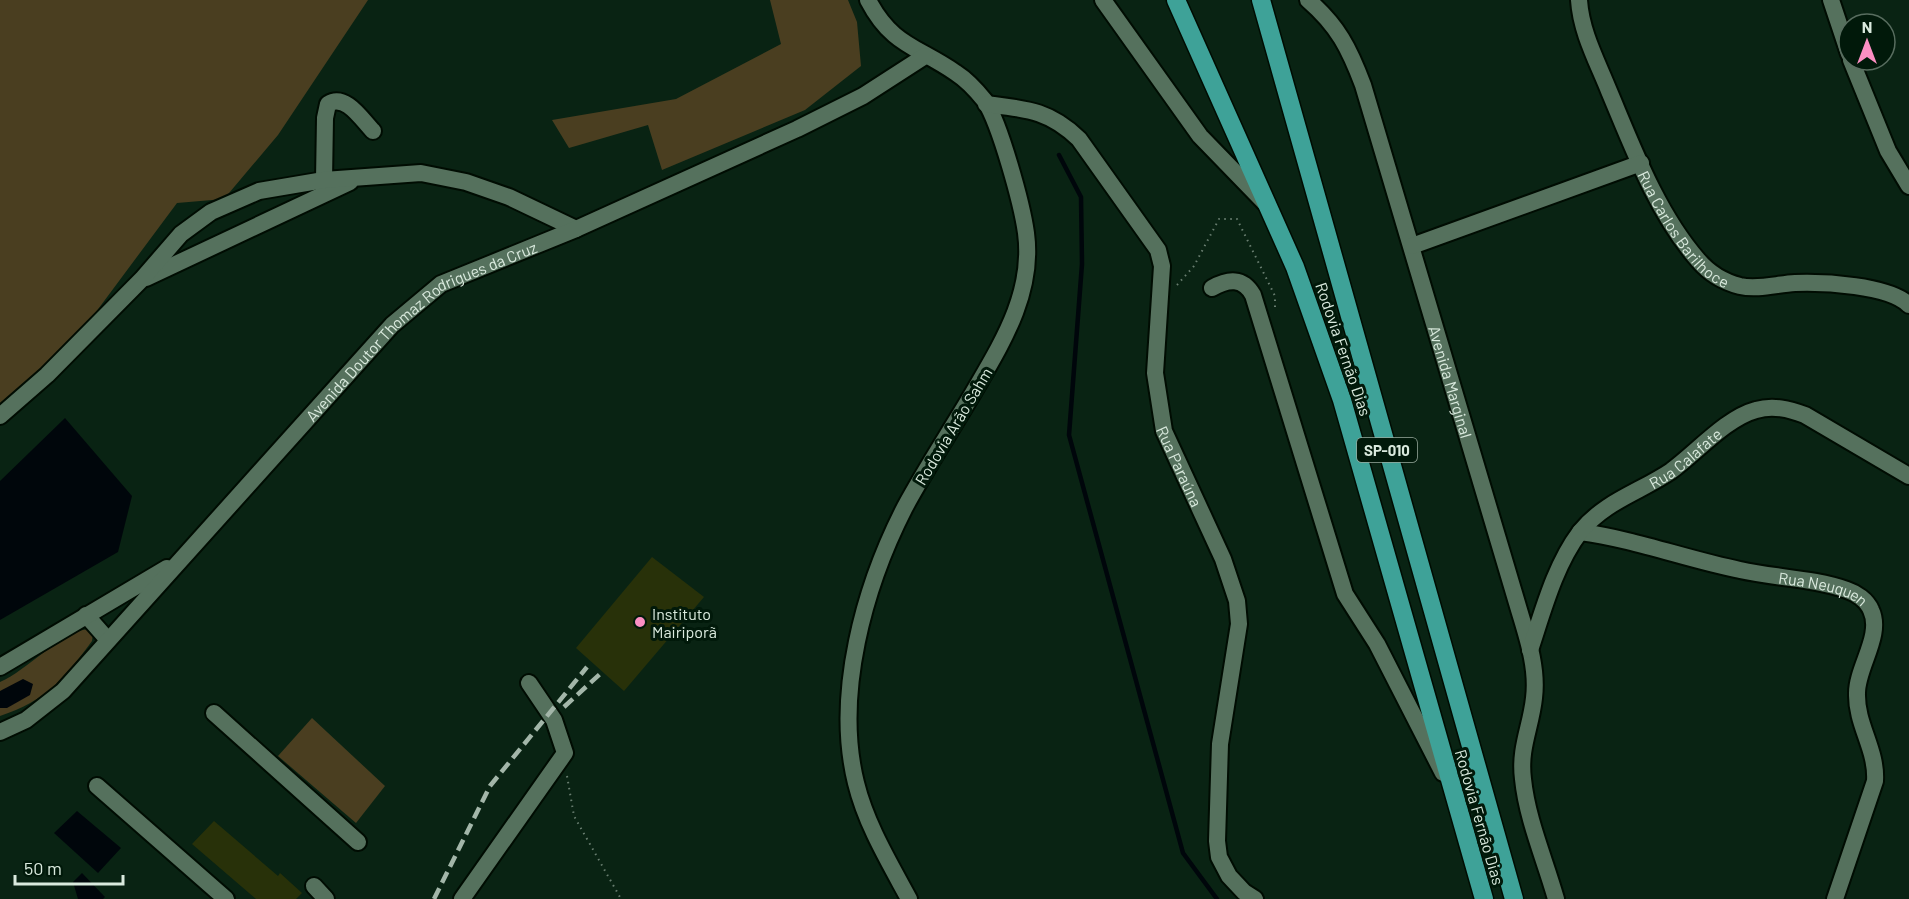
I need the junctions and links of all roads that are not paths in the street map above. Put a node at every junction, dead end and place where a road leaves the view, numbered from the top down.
1 (868, 0) edge
2 (1103, 0) edge
3 (1176, 0) edge
4 (1262, 0) edge
5 (1308, 0) edge
6 (1579, 0) edge
7 (1832, 0) edge
8 (1837, 16) edge
9 (925, 56) junction
10 (1856, 72) edge
11 (987, 104) junction
12 (373, 131) dead end
13 (1641, 163) junction
14 (361, 177) junction
15 (324, 180) junction
16 (1909, 186) edge
17 (1267, 205) junction
18 (576, 229) junction
19 (1412, 246) junction
20 (142, 279) junction
21 (1212, 288) dead end
22 (1909, 304) edge
23 (0, 416) edge
24 (1909, 477) edge
25 (1580, 532) junction
26 (182, 560) junction
27 (86, 615) junction
28 (108, 640) junction
29 (1530, 650) junction
30 (0, 667) edge
31 (529, 683) dead end
32 (214, 713) dead end
33 (5, 731) edge
34 (97, 786) dead end
35 (1451, 788) junction
36 (358, 842) dead end
37 (314, 886) dead end
38 (226, 899) edge
39 (326, 899) edge
40 (462, 899) edge
41 (909, 899) edge
42 (1255, 899) edge
43 (1484, 899) edge
44 (1514, 899) edge
45 (1556, 899) edge
46 (1835, 899) edge

1 - 9 street, Rodovia Arão Sahm
2 - 17 street
3 - 17 highway, Rodovia Fernão Dias / SP-010
4 - 44 highway, Rodovia Fernão Dias / SP-010
5 - 19 street, Avenida Marginal
6 - 13 street, Rua Carlos Barilhoce
7 - 8 street
9 - 11 street, Rodovia Arão Sahm
9 - 18 street, Avenida Doutor Thomaz Rodrigues da Cruz
10 - 16 street
11 - 41 street, Rodovia Arão Sahm
11 - 42 street, Rua Paraúna
12 - 15 street
13 - 19 street
13 - 22 street, Rua Carlos Barilhoce
14 - 15 street
14 - 18 street
14 - 20 street
15 - 20 street
17 - 35 highway, Rodovia Fernão Dias / SP-010
18 - 26 street, Avenida Doutor Thomaz Rodrigues da Cruz
19 - 29 street, Avenida Marginal
20 - 23 street
21 - 35 street
24 - 25 street, Rua Calafate
25 - 29 street, Rua Calafate
25 - 46 street, Rua Neuquen
26 - 27 street
26 - 28 street, Avenida Doutor Thomaz Rodrigues da Cruz
27 - 28 street
27 - 30 street
28 - 33 street, Avenida Doutor Thomaz Rodrigues da Cruz
29 - 45 street, Avenida Marginal
31 - 40 street
32 - 36 street
34 - 38 street
35 - 43 highway, Rodovia Fernão Dias / SP-010
37 - 39 street

